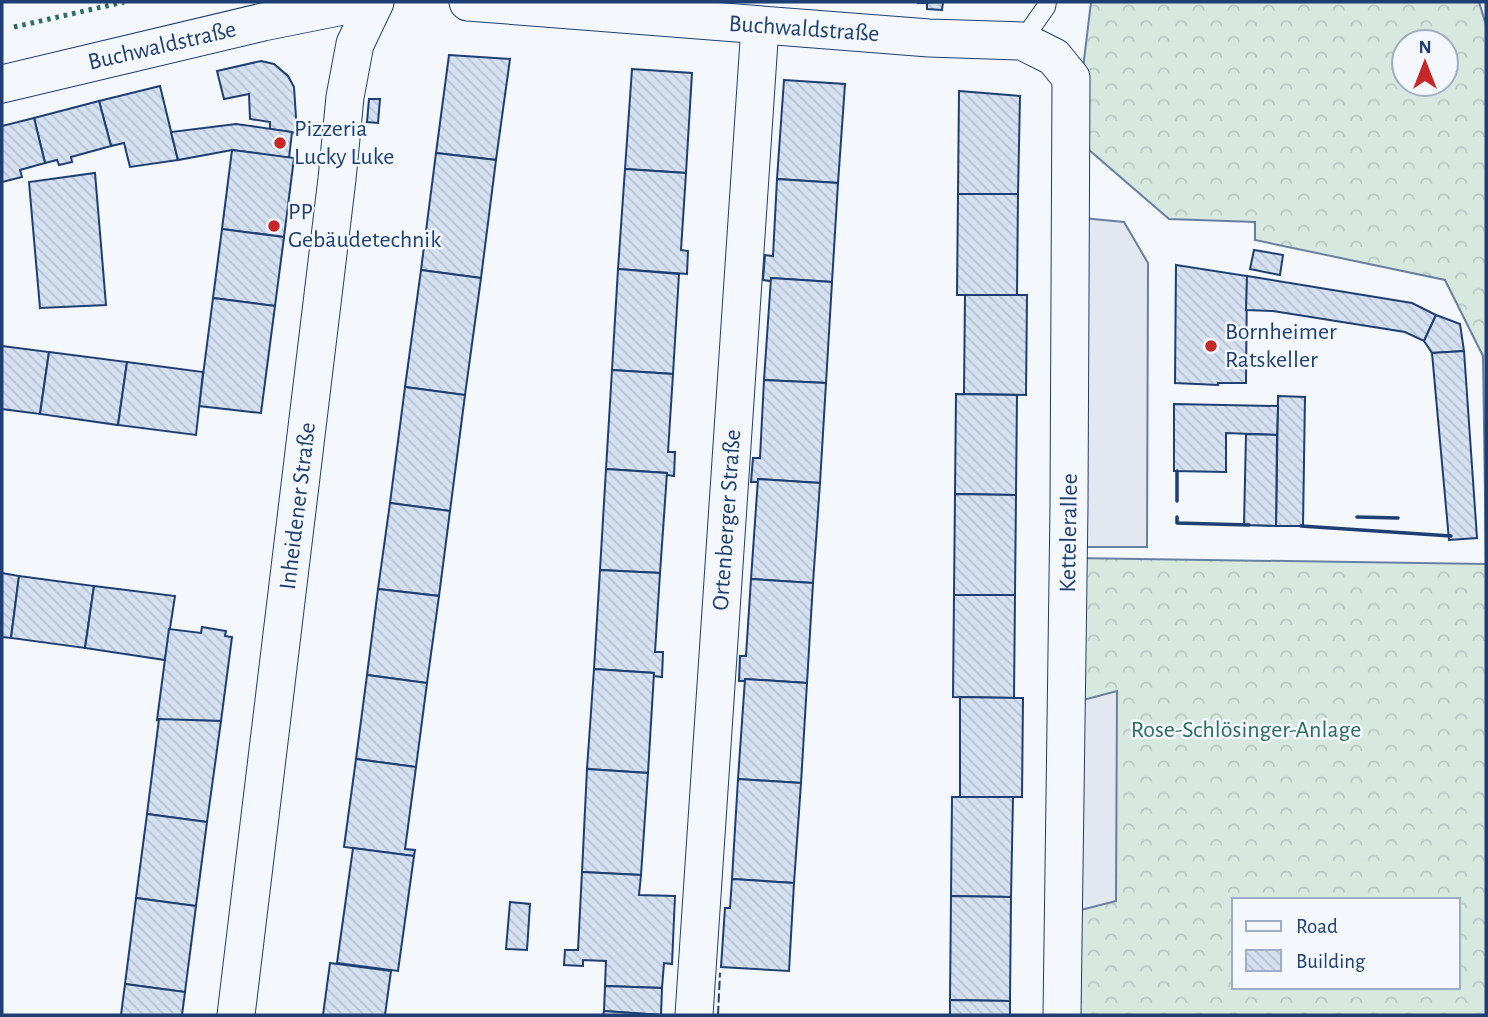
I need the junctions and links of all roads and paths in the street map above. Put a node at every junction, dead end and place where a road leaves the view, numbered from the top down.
1 (375, 2) edge
2 (468, 2) edge
3 (1047, 2) edge
4 (344, 3) edge
5 (760, 26) junction
6 (1038, 49) junction
7 (2, 84) edge
8 (236, 1015) edge
9 (694, 1015) edge
10 (1062, 1015) edge

1 - 8 street, Inheidener Straße
2 - 5 street, Buchwaldstraße
3 - 6 lane
4 - 7 street, Buchwaldstraße
5 - 6 street, Buchwaldstraße
5 - 9 street, Ortenberger Straße
6 - 10 street, Kettelerallee

